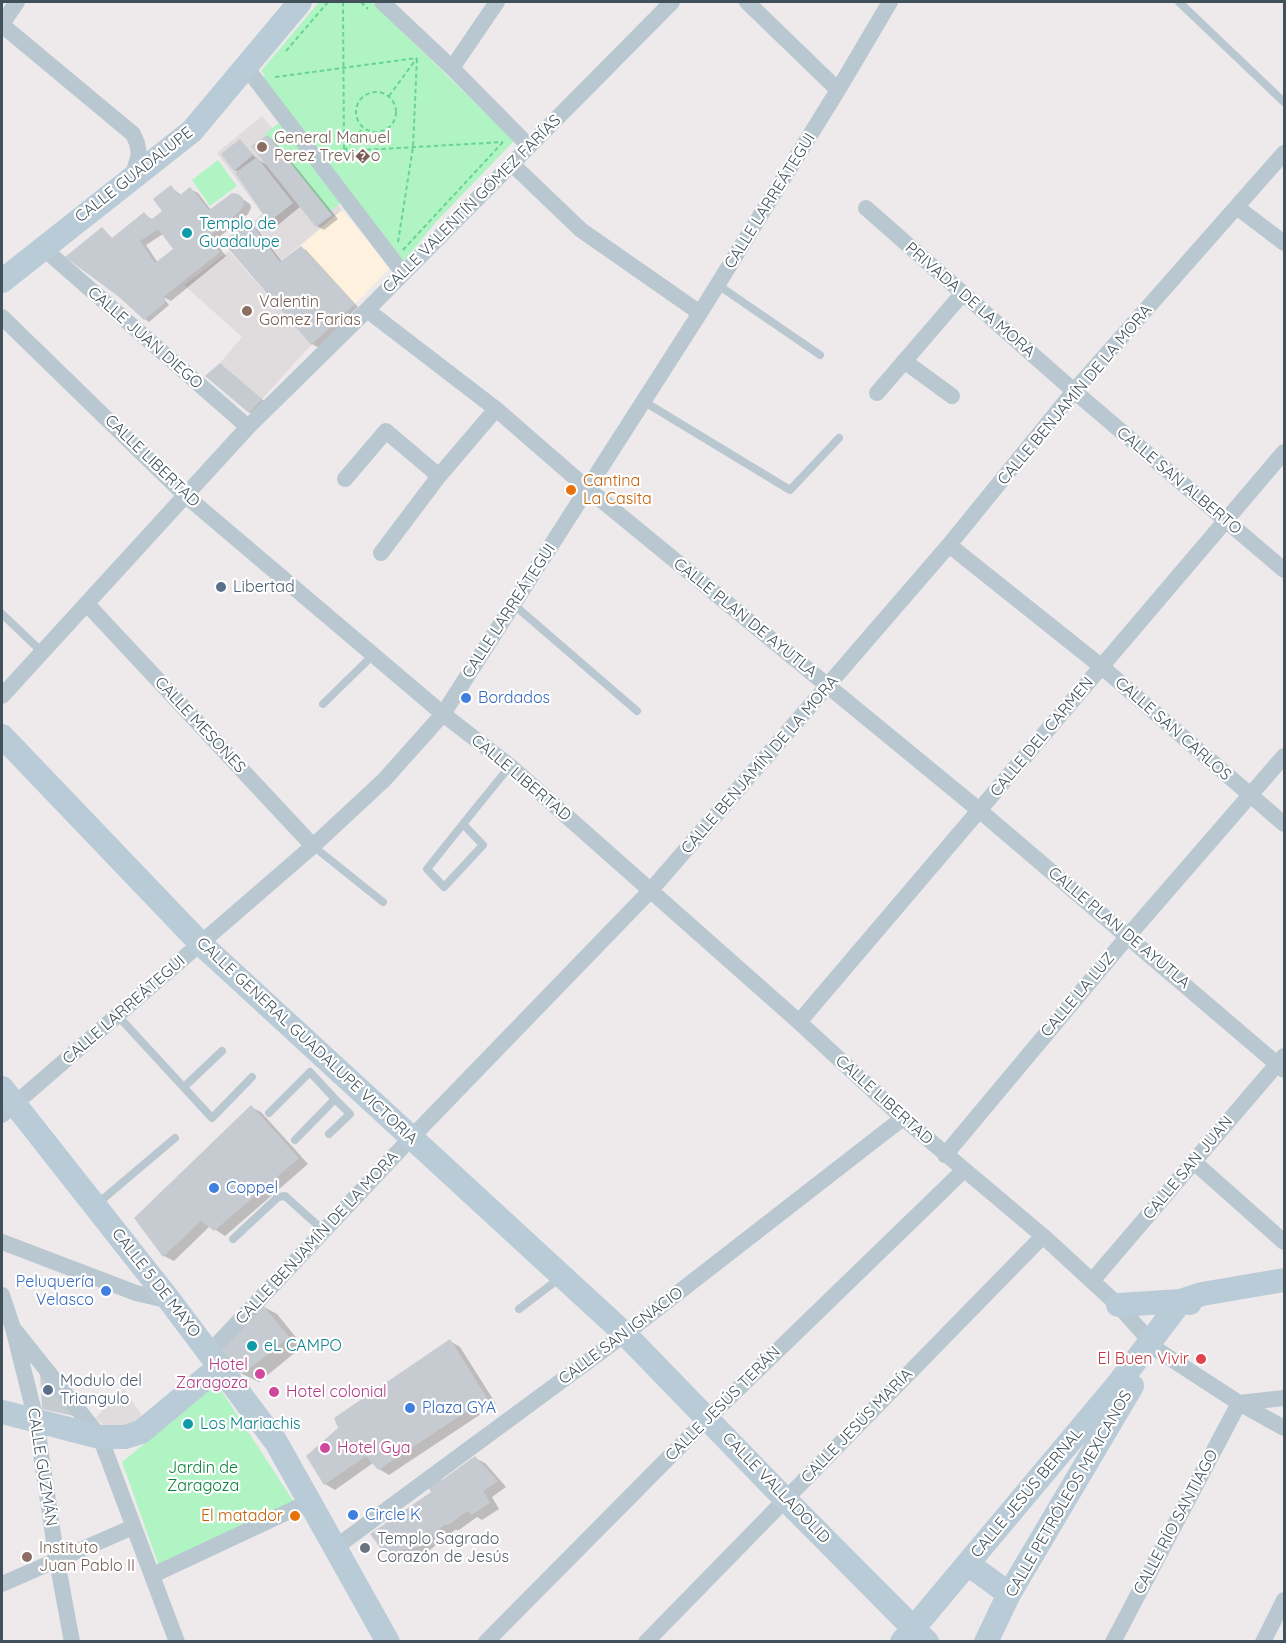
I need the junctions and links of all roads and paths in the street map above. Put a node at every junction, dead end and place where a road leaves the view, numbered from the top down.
1 (17, 2) edge
2 (300, 2) edge
3 (328, 2) edge
4 (343, 2) edge
5 (382, 2) edge
6 (497, 2) edge
7 (672, 2) edge
8 (747, 2) edge
9 (890, 2) edge
10 (1179, 2) edge
11 (2, 25) edge
12 (284, 53) dead end
13 (417, 58) junction
14 (246, 67) junction
15 (343, 68) junction
16 (452, 68) junction
17 (273, 78) dead end
18 (838, 90) junction
19 (388, 97) junction
20 (1284, 102) edge
21 (363, 128) junction
22 (530, 146) junction
23 (413, 147) junction
24 (344, 151) junction
25 (326, 152) dead end
26 (1284, 153) edge
27 (512, 164) junction
28 (133, 175) junction
29 (866, 208) dead end
30 (1238, 208) junction
31 (1284, 243) edge
32 (398, 246) dead end
33 (43, 248) junction
34 (396, 257) dead end
35 (403, 273) junction
36 (2, 281) edge
37 (718, 285) junction
38 (963, 293) junction
39 (367, 310) junction
40 (700, 313) junction
41 (2, 317) edge
42 (820, 354) dead end
43 (904, 361) junction
44 (1074, 391) junction
45 (877, 393) dead end
46 (952, 396) dead end
47 (643, 401) junction
48 (496, 409) junction
49 (248, 427) junction
50 (839, 438) dead end
51 (1284, 452) edge
52 (439, 476) junction
53 (345, 479) dead end
54 (588, 489) junction
55 (186, 496) junction
56 (1226, 521) junction
57 (949, 546) junction
58 (381, 553) dead end
59 (1284, 570) edge
60 (87, 604) junction
61 (513, 604) junction
62 (2, 614) edge
63 (42, 652) junction
64 (373, 655) junction
65 (1102, 667) junction
66 (828, 687) junction
67 (2, 696) edge
68 (323, 704) dead end
69 (637, 711) dead end
70 (443, 714) junction
71 (2, 735) edge
72 (1284, 756) edge
73 (510, 766) junction
74 (1250, 795) junction
75 (979, 810) junction
76 (1284, 824) edge
77 (463, 825) junction
78 (313, 846) junction
79 (651, 890) junction
80 (383, 902) dead end
81 (1128, 936) junction
82 (201, 944) junction
83 (118, 1016) junction
84 (799, 1022) junction
85 (222, 1051) dead end
86 (1282, 1063) edge
87 (252, 1077) dead end
88 (332, 1080) junction
89 (184, 1087) junction
90 (335, 1099) junction
91 (6, 1102) edge
92 (269, 1113) dead end
93 (903, 1118) junction
94 (329, 1134) dead end
95 (175, 1138) dead end
96 (411, 1138) junction
97 (295, 1140) dead end
98 (945, 1155) junction
99 (1194, 1162) junction
100 (964, 1170) junction
101 (95, 1206) junction
102 (324, 1231) junction
103 (1043, 1236) junction
104 (233, 1239) dead end
105 (2, 1242) edge
106 (1284, 1242) edge
107 (562, 1276) junction
108 (1284, 1280) edge
109 (1092, 1281) junction
110 (1284, 1293) edge
111 (2, 1296) edge
112 (170, 1301) junction
113 (1190, 1303) junction
114 (1118, 1305) junction
115 (519, 1309) dead end
116 (13, 1328) junction
117 (625, 1334) junction
118 (1154, 1346) junction
119 (214, 1360) junction
120 (1284, 1398) edge
121 (1239, 1402) junction
122 (2, 1413) edge
123 (708, 1418) junction
124 (36, 1420) junction
125 (1284, 1428) edge
126 (100, 1437) junction
127 (785, 1499) junction
128 (311, 1501) junction
129 (133, 1527) junction
130 (336, 1547) junction
131 (57, 1561) junction
132 (968, 1564) junction
133 (153, 1575) junction
134 (2, 1584) edge
135 (1009, 1594) junction
136 (1284, 1600) edge
137 (914, 1636) edge
138 (72, 1641) edge
139 (177, 1641) edge
140 (388, 1641) edge
141 (486, 1641) edge
142 (646, 1641) edge
143 (986, 1641) edge
144 (1113, 1641) edge
145 (1263, 1641) edge

1 - 11 street
2 - 14 street, CALLE GUADALUPE
3 - 12 path
4 - 15 path
5 - 16 street
6 - 16 street
7 - 22 street, CALLE VALENTÍN GÓMEZ FARÍAS
8 - 18 street
9 - 18 street, CALLE LARREÁTEGUI
10 - 20 lane
11 - 28 street
13 - 15 path
13 - 19 path
13 - 23 path
14 - 28 street, CALLE GUADALUPE
14 - 35 street
15 - 17 path
15 - 24 path
16 - 22 street
18 - 37 street, CALLE LARREÁTEGUI
19 - 21 path
19 - 21 path
21 - 24 path
22 - 27 street, CALLE VALENTÍN GÓMEZ FARÍAS
23 - 24 path
23 - 32 path
23 - 34 path
24 - 25 path
26 - 30 street, CALLE BENJAMÍN DE LA MORA
27 - 35 street, CALLE VALENTÍN GÓMEZ FARÍAS
27 - 40 street
28 - 33 street, CALLE GUADALUPE
29 - 38 street, PRIVADA DE LA MORA
30 - 31 street
30 - 44 street, CALLE BENJAMÍN DE LA MORA
33 - 36 street, CALLE GUADALUPE
33 - 49 street, CALLE JUAN DIEGO
35 - 39 street, CALLE VALENTÍN GÓMEZ FARÍAS
37 - 40 street, CALLE LARREÁTEGUI
37 - 42 lane
38 - 43 street
38 - 44 street, PRIVADA DE LA MORA
39 - 48 street, CALLE PLAN DE AYUTLA
39 - 49 street, CALLE VALENTÍN GÓMEZ FARÍAS
40 - 47 street, CALLE LARREÁTEGUI
41 - 55 street, CALLE LIBERTAD
43 - 45 street
43 - 46 street
44 - 56 street, CALLE SAN ALBERTO
44 - 57 street, CALLE BENJAMÍN DE LA MORA
47 - 50 lane
47 - 54 street, CALLE LARREÁTEGUI
48 - 52 street
48 - 54 street, CALLE PLAN DE AYUTLA
49 - 55 street, CALLE VALENTÍN GÓMEZ FARÍAS
51 - 56 street, CALLE DEL CARMEN
52 - 53 street
52 - 58 street
54 - 61 street, CALLE LARREÁTEGUI
54 - 66 street, CALLE PLAN DE AYUTLA
55 - 60 street, CALLE VALENTÍN GÓMEZ FARÍAS
55 - 64 street, CALLE LIBERTAD
56 - 59 street, CALLE SAN ALBERTO
56 - 65 street, CALLE DEL CARMEN
57 - 65 street, CALLE SAN CARLOS
57 - 66 street, CALLE BENJAMÍN DE LA MORA
60 - 63 street, CALLE VALENTÍN GÓMEZ FARÍAS
60 - 78 street, CALLE MESONES
61 - 69 lane
61 - 70 street, CALLE LARREÁTEGUI
62 - 63 lane
63 - 67 street, CALLE VALENTÍN GÓMEZ FARÍAS
64 - 68 lane
64 - 70 street, CALLE LIBERTAD
65 - 74 street, CALLE SAN CARLOS
65 - 75 street, CALLE DEL CARMEN
66 - 75 street, CALLE PLAN DE AYUTLA
66 - 79 street, CALLE BENJAMÍN DE LA MORA
70 - 73 street, CALLE LIBERTAD
70 - 78 street, CALLE LARREÁTEGUI
71 - 82 street, CALLE GENERAL GUADALUPE VICTORIA
72 - 74 street, CALLE LA LUZ
73 - 77 lane
73 - 79 street, CALLE LIBERTAD
74 - 76 street, CALLE SAN CARLOS
74 - 81 street, CALLE LA LUZ
75 - 81 street, CALLE PLAN DE AYUTLA
75 - 84 street, CALLE DEL CARMEN
77 - 77 lane
78 - 80 lane
78 - 82 street, CALLE LARREÁTEGUI
79 - 84 street, CALLE LIBERTAD
79 - 96 street, CALLE BENJAMÍN DE LA MORA
81 - 86 street, CALLE PLAN DE AYUTLA
81 - 98 street, CALLE LA LUZ
82 - 83 street, CALLE LARREÁTEGUI
82 - 88 street, CALLE GENERAL GUADALUPE VICTORIA
83 - 89 lane
83 - 91 street, CALLE LARREÁTEGUI
84 - 93 street, CALLE LIBERTAD
85 - 89 lane
86 - 99 street, CALLE SAN JUAN
87 - 89 lane
88 - 90 lane
88 - 92 lane
88 - 96 street, CALLE GENERAL GUADALUPE VICTORIA
90 - 94 lane
90 - 97 lane
91 - 101 street, CALLE 5 DE MAYO
93 - 98 street, CALLE LIBERTAD
93 - 117 street, CALLE SAN IGNACIO
95 - 101 lane
96 - 102 street, CALLE BENJAMÍN DE LA MORA
96 - 107 street, CALLE GENERAL GUADALUPE VICTORIA
98 - 100 street, CALLE LIBERTAD
99 - 106 street
99 - 109 street, CALLE SAN JUAN
100 - 103 street, CALLE LIBERTAD
100 - 123 street, CALLE JESÚS TERÁN
101 - 112 street, CALLE 5 DE MAYO
102 - 104 lane
102 - 119 street, CALLE BENJAMÍN DE LA MORA
103 - 109 street
103 - 127 street, CALLE JESÚS MARÍA
105 - 112 street
107 - 115 lane
107 - 117 street, CALLE GENERAL GUADALUPE VICTORIA
108 - 113 street
109 - 114 street
110 - 113 street
111 - 116 street, CALLE GUZMÁN
112 - 119 street, CALLE 5 DE MAYO
113 - 114 street
113 - 118 street
114 - 118 street
116 - 124 street, CALLE GUZMÁN
116 - 126 street
117 - 123 street, CALLE VALLADOLID
117 - 130 street, CALLE SAN IGNACIO
118 - 121 street
118 - 132 street, CALLE JESÚS BERNAL
118 - 135 street, CALLE PETRÓLEOS MEXICANOS
119 - 126 street
119 - 128 street, CALLE 5 DE MAYO
120 - 121 street
121 - 125 street
121 - 144 street, CALLE RÍO SANTIAGO
122 - 124 street
123 - 127 street, CALLE VALLADOLID
123 - 141 street, CALLE JESÚS TERÁN
124 - 126 street
124 - 131 street, CALLE GUZMÁN
126 - 129 street
127 - 137 street, CALLE VALLADOLID
127 - 142 street, CALLE JESÚS MARÍA
128 - 130 street, CALLE 5 DE MAYO
128 - 133 street
129 - 131 street
129 - 133 street
130 - 140 street, CALLE 5 DE MAYO
131 - 134 street
131 - 138 street, CALLE GUZMÁN
132 - 135 street
132 - 137 street, CALLE JESÚS BERNAL
133 - 139 street
135 - 143 street, CALLE PETRÓLEOS MEXICANOS
136 - 145 street

